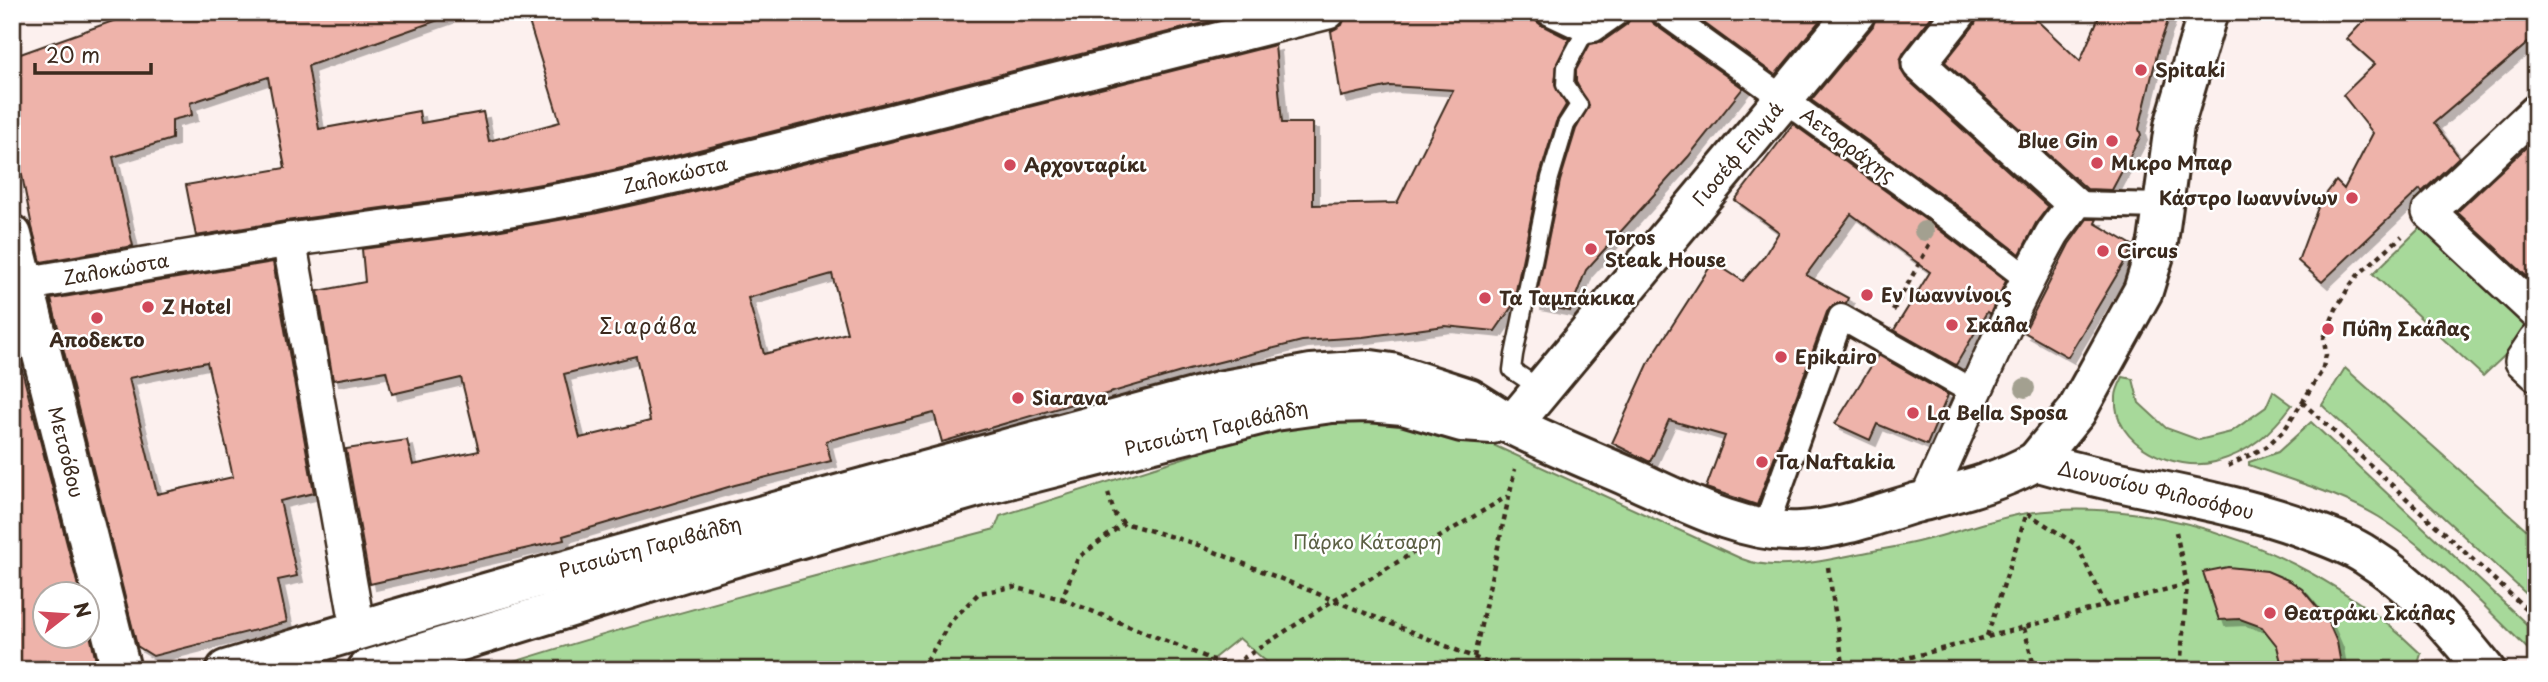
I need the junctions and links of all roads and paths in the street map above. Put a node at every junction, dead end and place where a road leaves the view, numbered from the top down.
1 (1328, 12) edge
2 (1548, 12) edge
3 (1618, 12) edge
4 (1663, 12) edge
5 (1856, 12) edge
6 (1960, 12) edge
7 (2208, 12) edge
8 (1586, 30) junction
9 (1784, 99) junction
10 (2536, 111) edge
11 (2074, 204) junction
12 (2164, 206) junction
13 (2429, 212) junction
14 (1946, 216) junction
15 (12, 235) edge
16 (289, 240) junction
17 (2029, 280) junction
18 (18, 285) edge
19 (2536, 312) edge
20 (1877, 339) junction
21 (2536, 340) edge
22 (2536, 374) edge
23 (1542, 390) junction
24 (1975, 393) junction
25 (2302, 402) junction
26 (1517, 428) junction
27 (1097, 456) junction
28 (2036, 461) junction
29 (2189, 495) junction
30 (1508, 496) junction
31 (1926, 501) junction
32 (1124, 523) junction
33 (1765, 528) junction
34 (1823, 529) junction
35 (1062, 599) junction
36 (1334, 600) junction
37 (2106, 606) junction
38 (2536, 618) edge
39 (2024, 628) junction
40 (358, 629) junction
41 (1986, 637) junction
42 (1474, 657) junction
43 (1227, 668) edge
44 (121, 670) edge
45 (226, 670) edge
46 (367, 670) edge
47 (921, 670) edge
48 (1238, 670) edge
49 (1504, 670) edge
50 (1844, 670) edge
51 (1862, 670) edge
52 (2035, 670) edge
53 (2180, 670) edge
54 (2485, 670) edge

1 - 16 street, Ζαλοκώστα
2 - 8 street
3 - 8 street
4 - 9 street, Αετορράχης
5 - 9 main road, Γιοσέφ Ελιγιά
6 - 11 street
7 - 12 main road
8 - 23 lane
9 - 14 street, Αετορράχης
9 - 23 main road, Γιοσέφ Ελιγιά
10 - 13 street
11 - 12 street
11 - 17 street
12 - 28 main road
13 - 19 street
13 - 25 path
14 - 17 street, Αετορράχης
14 - 20 path
15 - 18 main road, Μετσόβου
16 - 18 street, Ζαλοκώστα
16 - 40 street
17 - 24 street
18 - 44 main road, Μετσόβου
20 - 24 street
20 - 33 street
21 - 22 street
23 - 26 main road, Γιοσέφ Ελιγιά
24 - 31 street
25 - 29 path
25 - 38 path
26 - 27 main road, Ριτσιώτη Γαριβάλδη
26 - 30 path
26 - 33 main road, Διονυσίου Φιλοσόφου
26 - 40 main road, Ριτσιώτη Γαριβάλδη
27 - 32 path
27 - 46 main road, Ριτσιώτη Γαριβάλδη
28 - 29 main road, Διονυσίου Φιλοσόφου
28 - 31 main road, Διονυσίου Φιλοσόφου
29 - 54 main road, Διονυσίου Φιλοσόφου
30 - 36 path
30 - 42 path
31 - 34 main road, Διονυσίου Φιλοσόφου
32 - 35 path
32 - 36 path
33 - 34 main road, Διονυσίου Φιλοσόφου
34 - 50 path
35 - 43 path
35 - 47 path
36 - 42 path
36 - 43 path
37 - 39 path
37 - 41 path
37 - 53 path
39 - 41 path
39 - 52 path
40 - 45 main road, Ριτσιώτη Γαριβάλδη
41 - 51 path
42 - 49 path
43 - 48 path

